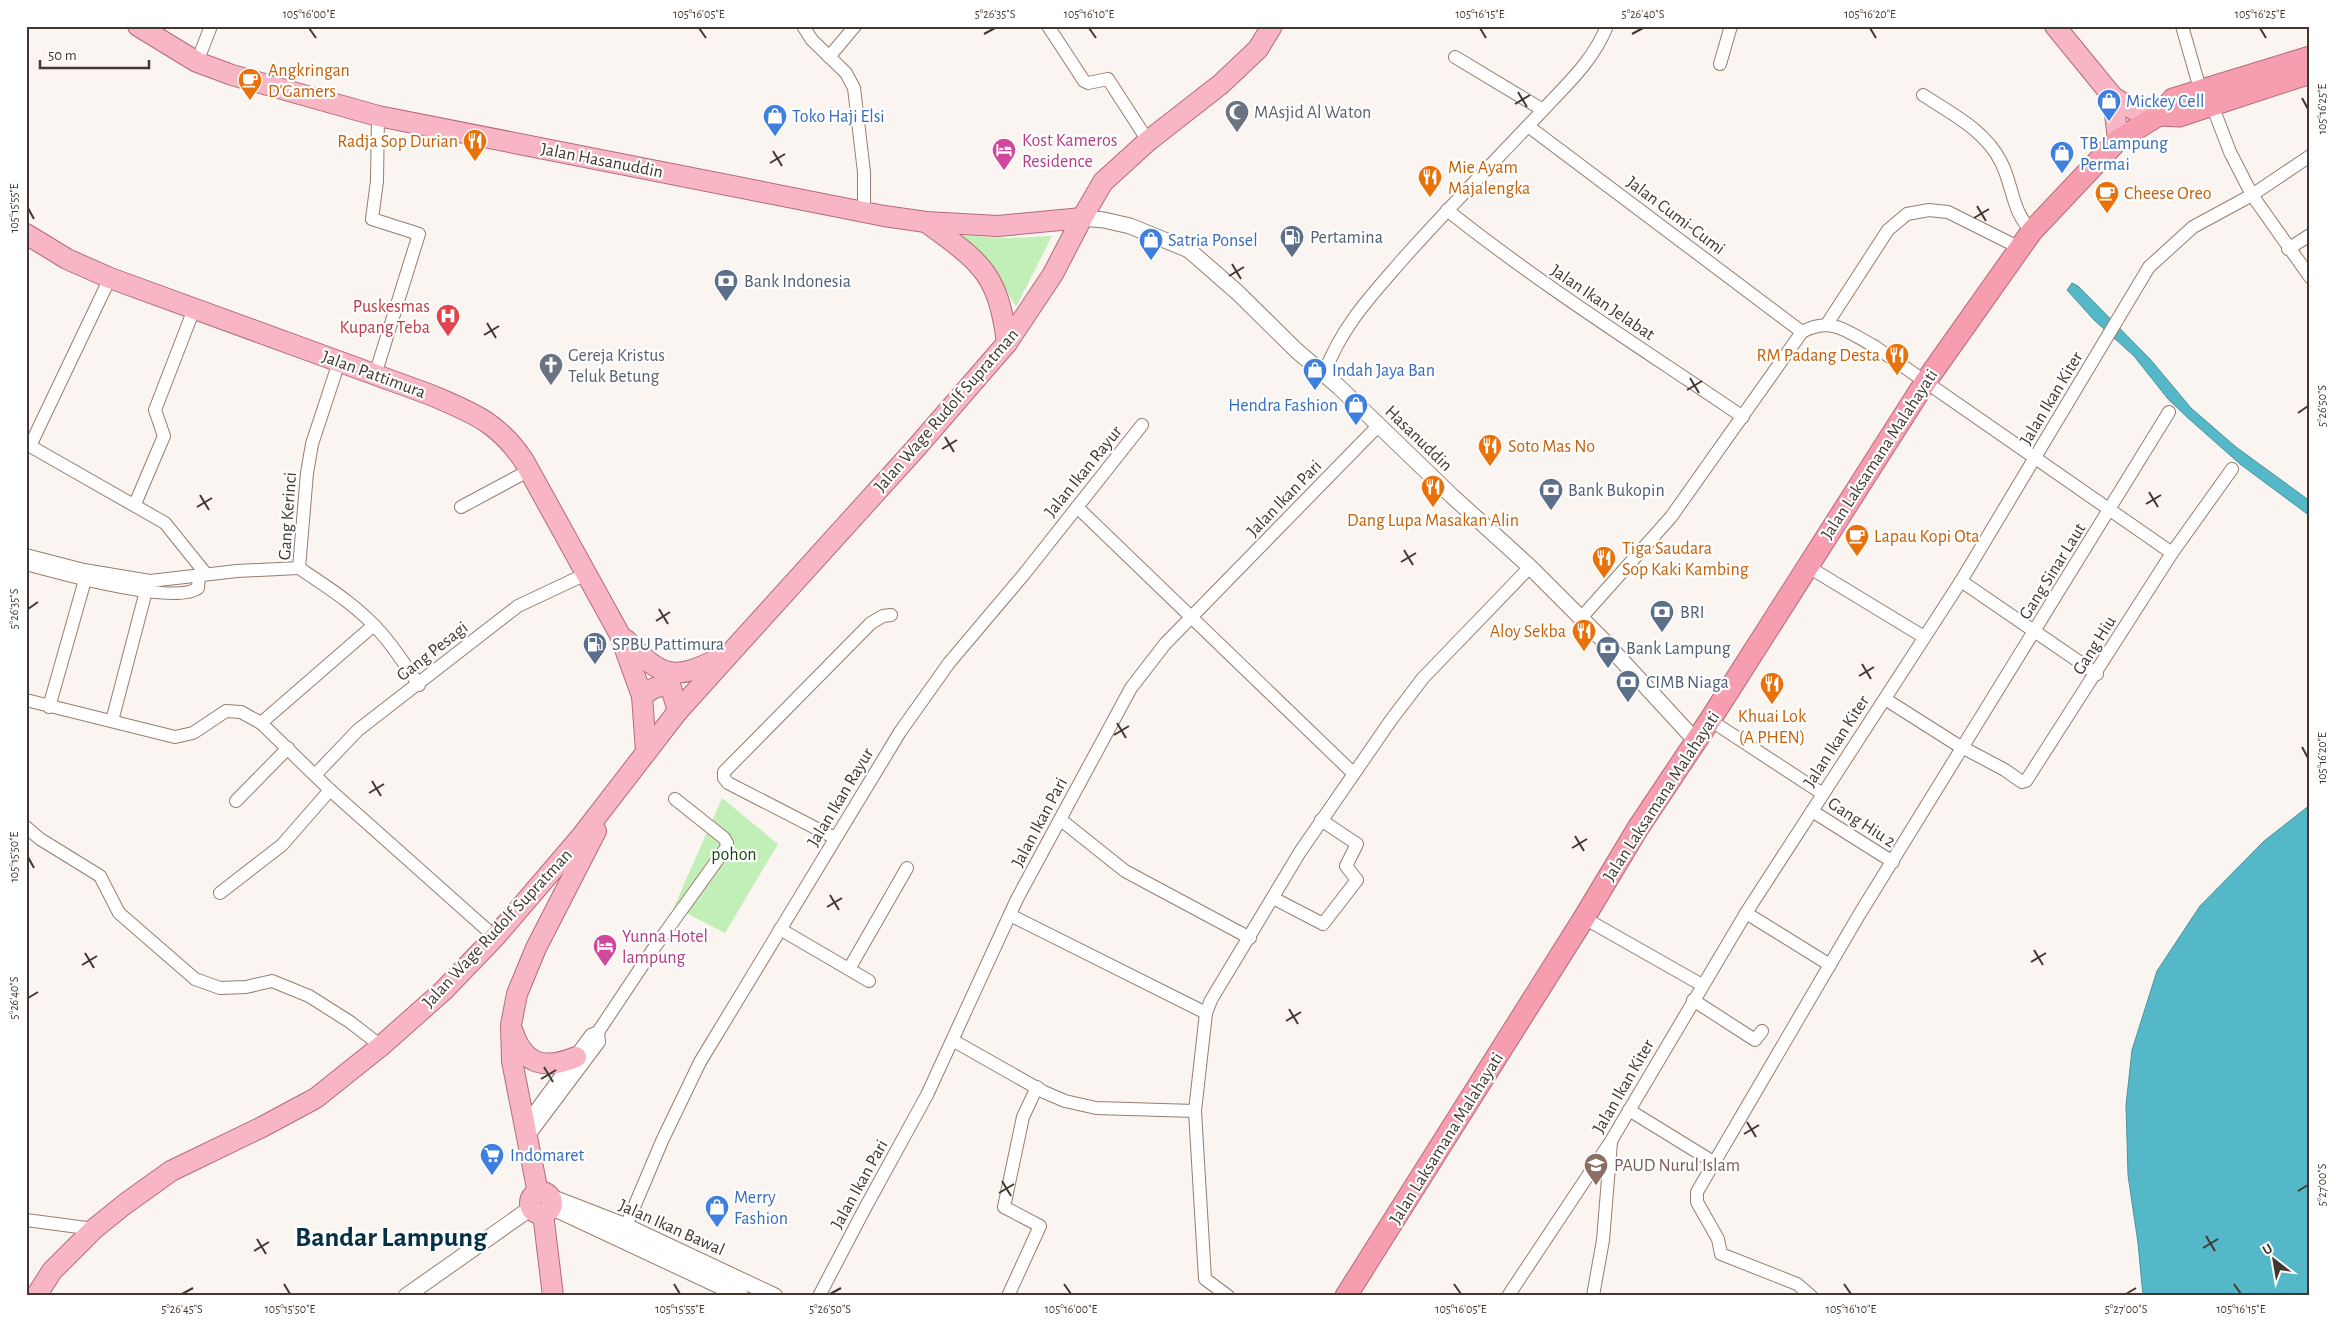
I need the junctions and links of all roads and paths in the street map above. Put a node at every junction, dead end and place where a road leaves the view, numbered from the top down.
1 (138, 26) edge
2 (211, 26) edge
3 (803, 26) edge
4 (855, 26) edge
5 (1048, 26) edge
6 (1272, 26) edge
7 (1607, 26) edge
8 (1731, 26) edge
9 (2055, 26) edge
10 (2182, 26) edge
11 (829, 57) junction
12 (1455, 57) dead end
13 (2310, 57) edge
14 (197, 62) junction
15 (1720, 64) dead end
16 (2310, 74) edge
17 (1923, 95) dead end
18 (2113, 97) junction
19 (2206, 97) junction
20 (1543, 110) junction
21 (378, 116) junction
22 (2154, 117) junction
23 (1528, 126) junction
24 (2118, 140) junction
25 (1148, 141) junction
26 (2310, 156) edge
27 (2252, 195) junction
28 (1447, 210) junction
29 (864, 212) junction
30 (1082, 218) junction
31 (926, 222) junction
32 (26, 234) edge
33 (2310, 235) edge
34 (2026, 239) junction
35 (2288, 249) junction
36 (2310, 277) edge
37 (110, 278) junction
38 (194, 309) junction
39 (1826, 324) junction
40 (1802, 332) junction
41 (1007, 343) junction
42 (339, 362) junction
43 (1324, 374) junction
44 (375, 375) junction
45 (1926, 381) junction
46 (2169, 412) dead end
47 (1743, 417) junction
48 (1142, 425) dead end
49 (1378, 426) junction
50 (2035, 456) junction
51 (2232, 469) dead end
52 (530, 470) junction
53 (135, 504) junction
54 (1077, 506) junction
55 (461, 507) dead end
56 (2109, 511) junction
57 (2172, 553) junction
58 (26, 555) edge
59 (26, 564) edge
60 (1808, 566) junction
61 (1530, 567) junction
62 (300, 568) junction
63 (203, 574) junction
64 (586, 574) junction
65 (85, 580) junction
66 (1961, 581) junction
67 (146, 591) junction
68 (892, 615) dead end
69 (1190, 618) junction
70 (1581, 618) junction
71 (374, 625) junction
72 (2036, 630) junction
73 (620, 634) junction
74 (1924, 637) junction
75 (732, 652) junction
76 (2096, 674) junction
77 (419, 685) junction
78 (642, 696) junction
79 (1885, 699) junction
80 (26, 700) edge
81 (50, 707) junction
82 (678, 711) junction
83 (1710, 720) junction
84 (112, 722) junction
85 (261, 723) junction
86 (1695, 740) junction
87 (1964, 747) junction
88 (288, 748) junction
89 (646, 751) junction
90 (1353, 773) junction
91 (315, 775) junction
92 (330, 790) junction
93 (1823, 794) junction
94 (614, 796) junction
95 (675, 799) dead end
96 (236, 801) dead end
97 (1812, 811) junction
98 (1061, 820) junction
99 (1321, 820) junction
100 (26, 827) edge
101 (835, 838) junction
102 (1892, 862) junction
103 (907, 868) dead end
104 (220, 893) dead end
105 (1272, 898) junction
106 (1746, 914) junction
107 (1010, 915) junction
108 (1584, 918) junction
109 (780, 929) junction
110 (495, 936) junction
111 (1250, 938) junction
112 (1830, 965) junction
113 (849, 969) junction
114 (868, 981) dead end
115 (1702, 985) junction
116 (1693, 1000) junction
117 (1206, 1013) junction
118 (511, 1025) junction
119 (1762, 1031) dead end
120 (598, 1032) junction
121 (954, 1041) junction
122 (381, 1046) junction
123 (576, 1057) junction
124 (1037, 1087) junction
125 (1629, 1110) junction
126 (1195, 1111) junction
127 (526, 1132) junction
128 (1611, 1141) junction
129 (1716, 1163) junction
130 (543, 1204) junction
131 (26, 1220) edge
132 (626, 1226) junction
133 (94, 1229) junction
134 (52, 1270) junction
135 (26, 1281) edge
136 (36, 1296) edge
137 (406, 1296) edge
138 (553, 1296) edge
139 (741, 1296) edge
140 (775, 1296) edge
141 (819, 1296) edge
142 (1008, 1296) edge
143 (1228, 1296) edge
144 (1346, 1296) edge
145 (1508, 1296) edge
146 (1593, 1296) edge
147 (1811, 1296) edge

1 - 14 main road, Jalan Hasanuddin
2 - 14 street
3 - 11 street
4 - 11 street
5 - 25 street
6 - 25 main road, Jalan Wage Rudolf Supratman
7 - 20 street
8 - 15 street
9 - 18 main road
10 - 19 street
11 - 29 street
12 - 20 street
13 - 19 highway
14 - 21 main road, Jalan Hasanuddin
16 - 19 highway
17 - 34 street
18 - 22 main road
18 - 24 main road
19 - 22 highway, Jalan Laksamana Malahayati
19 - 27 street
20 - 23 street
21 - 29 main road, Jalan Hasanuddin
21 - 44 street
22 - 24 highway, Jalan Laksamana Malahayati
23 - 28 street
23 - 40 street, Jalan Cumi-Cumi
24 - 34 highway, Jalan Laksamana Malahayati
25 - 30 main road, Jalan Wage Rudolf Supratman
26 - 27 street, Jalan Ikan Kiter
27 - 35 street
27 - 50 street, Jalan Ikan Kiter
28 - 43 street
28 - 47 street, Jalan Ikan Jelabat
29 - 31 main road, Jalan Hasanuddin
30 - 31 main road, Jalan Hasanuddin
30 - 41 main road, Jalan Wage Rudolf Supratman
30 - 43 street, Hasanuddin
31 - 41 main road
32 - 37 main road, Jalan Pattimura
33 - 35 street
34 - 39 street
34 - 45 highway, Jalan Laksamana Malahayati
35 - 36 street
37 - 38 main road, Jalan Pattimura
37 - 53 street
38 - 42 main road, Jalan Pattimura
38 - 53 street
39 - 40 street
39 - 45 street
40 - 47 street
41 - 75 main road, Jalan Wage Rudolf Supratman
42 - 44 main road, Jalan Pattimura
42 - 62 street, Gang Kerinci
43 - 49 street, Hasanuddin
44 - 52 main road, Jalan Pattimura
45 - 50 street
45 - 60 highway, Jalan Laksamana Malahayati
46 - 56 street, Gang Sinar Laut
47 - 70 street
48 - 54 street, Jalan Ikan Rayur
49 - 61 street, Hasanuddin
49 - 69 street, Jalan Ikan Pari
50 - 56 street
50 - 66 street, Jalan Ikan Kiter
51 - 57 street, Gang Hiu
52 - 55 street
52 - 64 main road, Jalan Pattimura
53 - 63 street
54 - 69 street
54 - 101 street, Jalan Ikan Rayur
56 - 57 street
56 - 72 street, Gang Sinar Laut
57 - 76 street, Gang Hiu
58 - 63 street
59 - 65 street
60 - 74 street
60 - 83 highway, Jalan Laksamana Malahayati
61 - 70 street, Hasanuddin
61 - 90 street
62 - 63 street
62 - 71 street, Gang Kerinci
63 - 67 street
64 - 73 main road, Jalan Pattimura
64 - 77 street, Gang Pesagi
65 - 67 street
65 - 81 street
66 - 72 street
66 - 74 street, Jalan Ikan Kiter
67 - 84 street
68 - 101 street
69 - 90 street
69 - 98 street, Jalan Ikan Pari
70 - 86 street, Hasanuddin
71 - 77 street, Gang Kerinci
71 - 85 street
72 - 76 street
72 - 87 street, Gang Sinar Laut
73 - 75 main road, Jalan Pattimura
73 - 78 main road, Jalan Pattimura
74 - 79 street, Jalan Ikan Kiter
75 - 82 main road, Jalan Wage Rudolf Supratman
76 - 87 street, Gang Hiu
77 - 91 street, Gang Pesagi
78 - 82 main road
78 - 89 main road, Jalan Pattimura
79 - 87 street
79 - 93 street, Jalan Ikan Kiter
80 - 81 street
81 - 84 street
82 - 89 main road, Jalan Wage Rudolf Supratman
83 - 86 highway, Jalan Laksamana Malahayati
83 - 93 street
84 - 85 street
85 - 88 street
86 - 108 highway, Jalan Laksamana Malahayati
87 - 102 street, Gang Sinar Laut
88 - 91 street
88 - 96 street
89 - 94 main road, Jalan Wage Rudolf Supratman
90 - 99 street
91 - 92 street
92 - 104 street
92 - 110 street
93 - 97 street, Jalan Ikan Kiter
94 - 110 main road, Jalan Wage Rudolf Supratman
94 - 118 main road, Jalan Wage Rudolf Supratman
95 - 120 street
97 - 102 street, Gang Hiu 2
97 - 106 street, Jalan Ikan Kiter
98 - 107 street, Jalan Ikan Pari
98 - 111 street
99 - 105 street
99 - 105 street
100 - 122 street
101 - 109 street, Jalan Ikan Rayur
102 - 112 street, Gang Sinar Laut
103 - 113 street
105 - 111 street
106 - 112 street
106 - 115 street, Jalan Ikan Kiter
107 - 117 street
107 - 121 street, Jalan Ikan Pari
108 - 115 street
108 - 144 highway, Jalan Laksamana Malahayati
109 - 113 street
109 - 132 street, Jalan Ikan Rayur
110 - 122 main road, Jalan Wage Rudolf Supratman
111 - 117 street
112 - 129 street, Gang Sinar Laut
113 - 114 street
115 - 116 street, Jalan Ikan Kiter
116 - 119 street
116 - 125 street, Jalan Ikan Kiter
117 - 126 street
118 - 123 main road
118 - 127 main road, Jalan Wage Rudolf Supratman
120 - 123 street
120 - 127 street
121 - 124 street
121 - 141 street, Jalan Ikan Pari
122 - 133 main road, Jalan Wage Rudolf Supratman
123 - 127 street
124 - 126 street
124 - 142 street
125 - 128 street, Jalan Ikan Kiter
125 - 129 street
126 - 143 street
127 - 130 main road, Jalan Wage Rudolf Supratman
128 - 145 street, Jalan Ikan Kiter
128 - 146 street
129 - 147 street, Gang Sinar Laut
130 - 132 street, Jalan Ikan Bawal
130 - 137 street
130 - 138 main road, Jalan Wage Rudolf Supratman
130 - 139 street, Jalan Ikan Bawal
131 - 133 street
132 - 140 street, Jalan Ikan Bawal
133 - 134 main road, Jalan Wage Rudolf Supratman
134 - 135 main road
134 - 136 main road, Jalan Wage Rudolf Supratman

